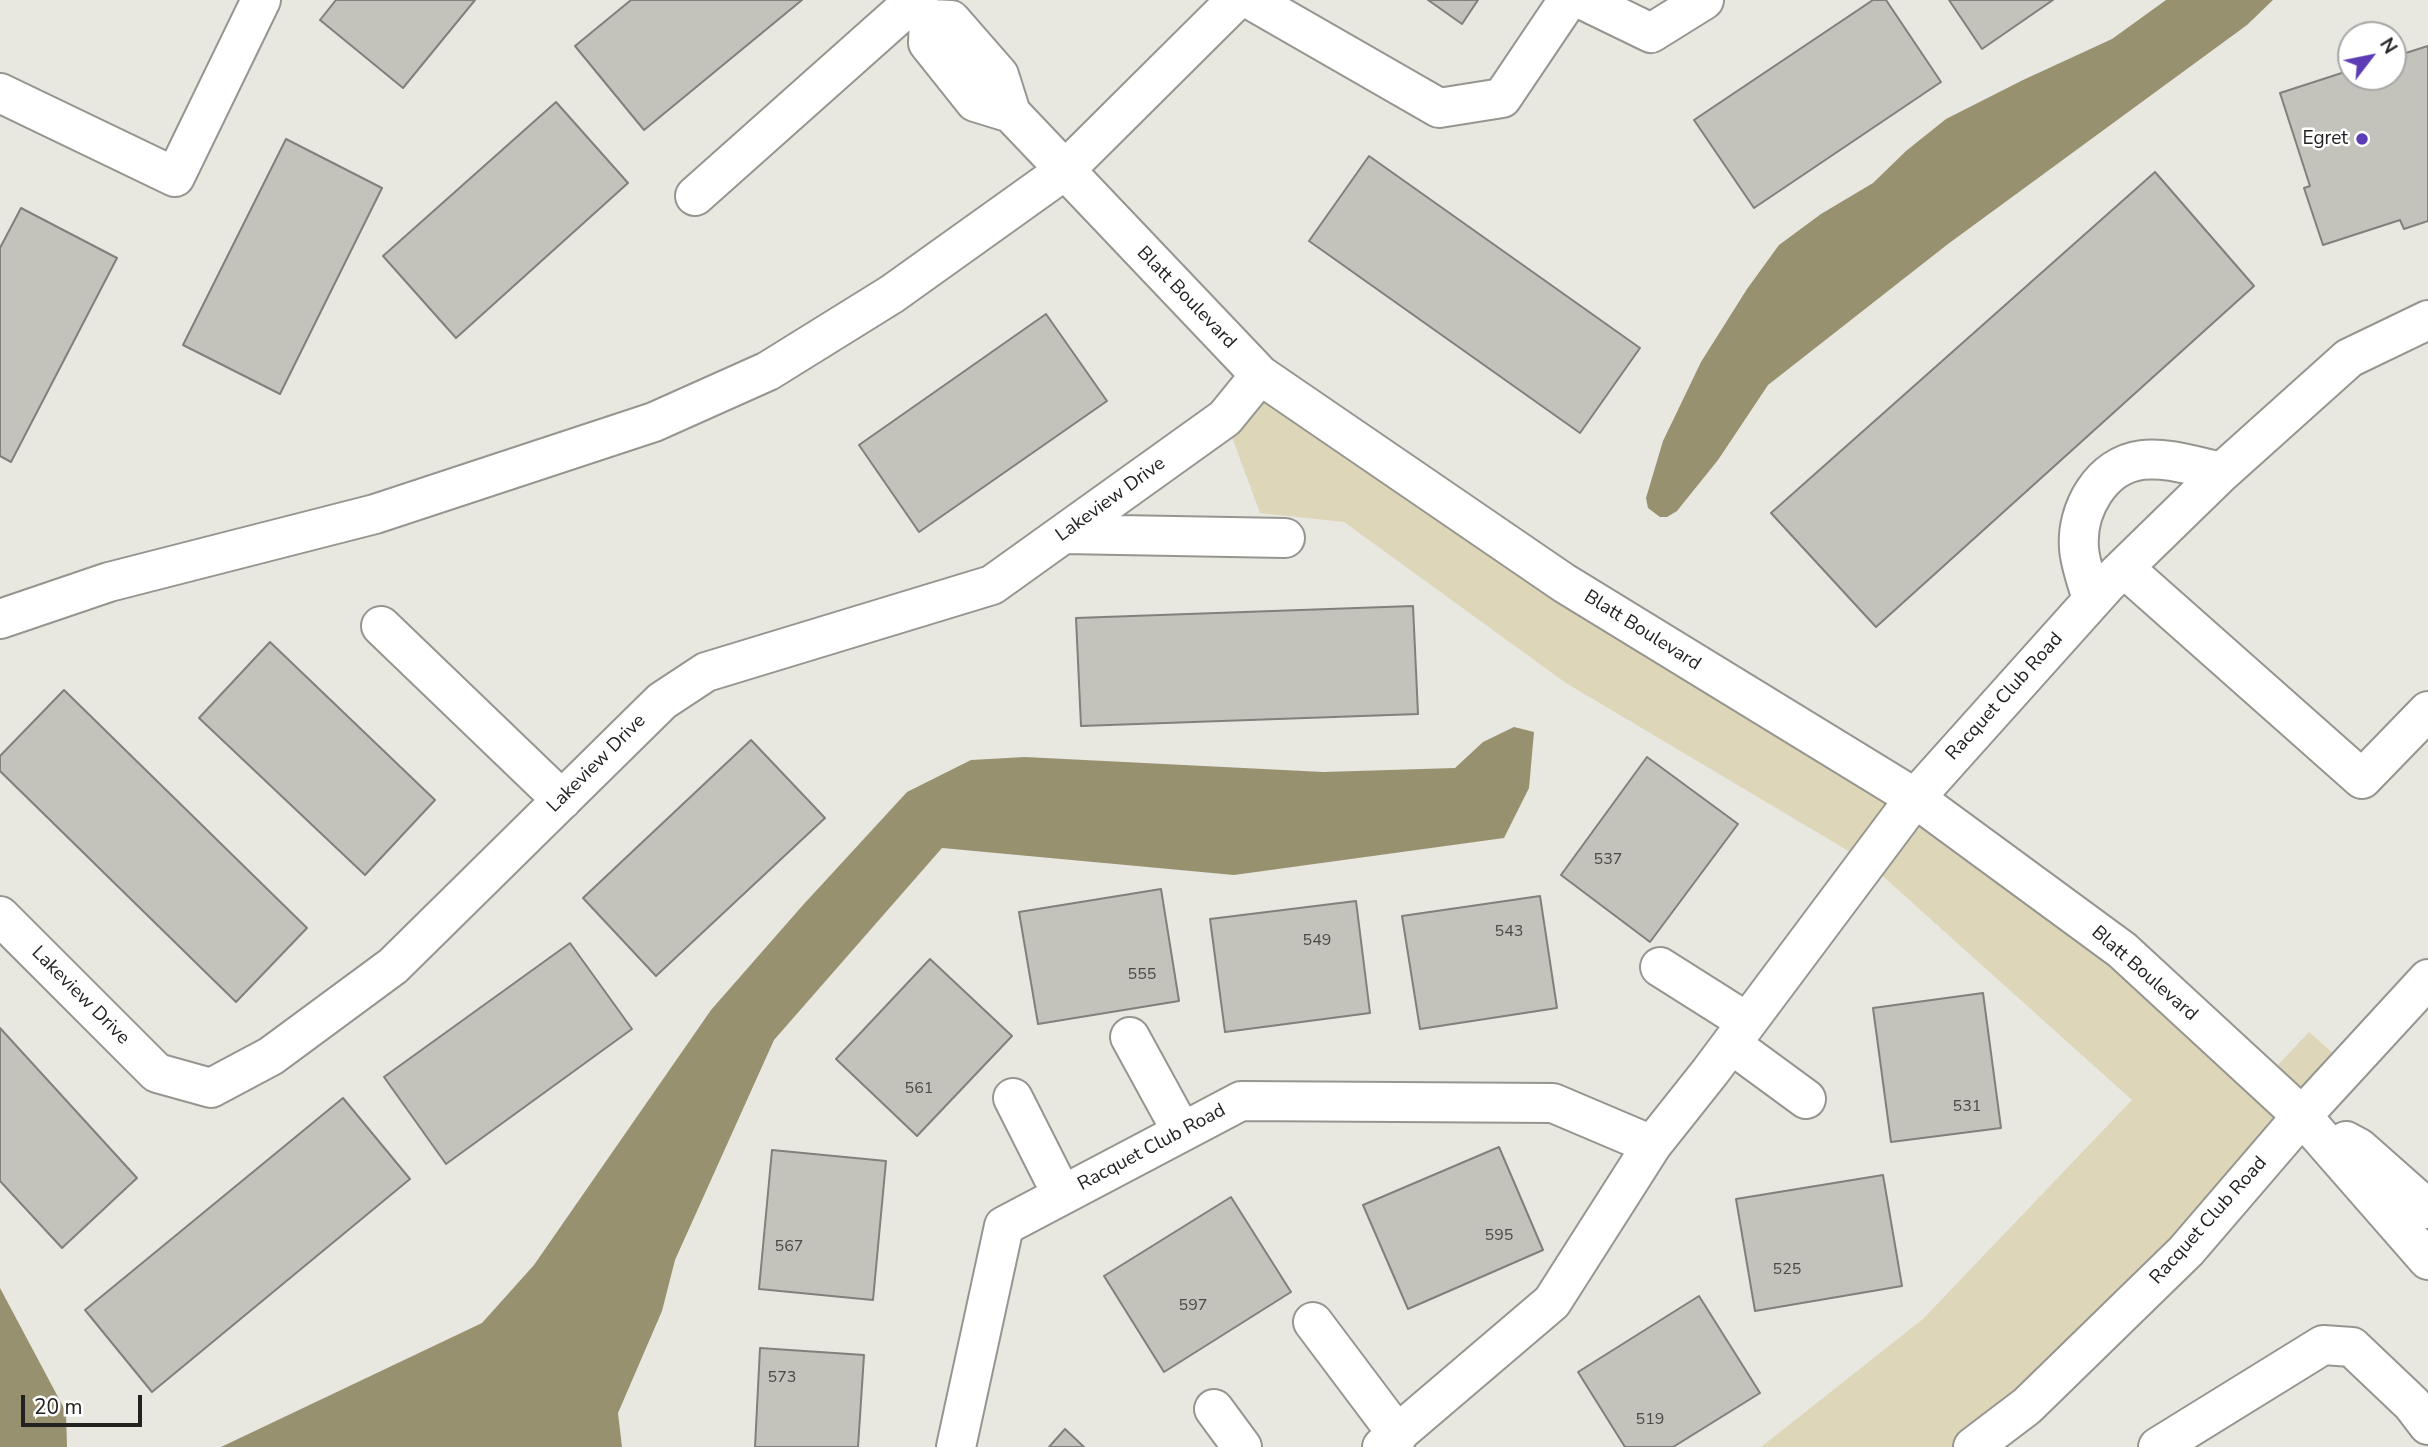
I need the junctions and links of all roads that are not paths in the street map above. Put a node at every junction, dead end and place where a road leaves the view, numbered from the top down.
1 (261, 0) edge
2 (1236, 0) edge
3 (1251, 0) edge
4 (1568, 0) edge
5 (1583, 0) edge
6 (1704, 0) edge
7 (917, 5) edge
8 (0, 93) edge
9 (1065, 171) junction
10 (695, 196) dead end
11 (2428, 320) edge
12 (1260, 375) junction
13 (2222, 472) junction
14 (1064, 534) junction
15 (1285, 538) dead end
16 (2124, 568) junction
17 (2092, 600) junction
18 (0, 619) edge
19 (381, 626) dead end
20 (2428, 711) edge
21 (1915, 798) junction
22 (562, 800) junction
23 (0, 916) edge
24 (1660, 967) dead end
25 (2428, 979) edge
26 (1739, 1033) junction
27 (1130, 1037) dead end
28 (1013, 1098) dead end
29 (1806, 1099) dead end
30 (2302, 1116) junction
31 (1182, 1132) junction
32 (1652, 1145) junction
33 (1062, 1195) junction
34 (2428, 1209) edge
35 (2428, 1260) edge
36 (1312, 1322) dead end
37 (1214, 1409) dead end
38 (2428, 1424) edge
39 (1390, 1441) edge
40 (956, 1447) edge
41 (1242, 1447) edge
42 (1973, 1447) edge
43 (2158, 1447) edge

1 - 8 street
2 - 9 street
3 - 4 street
5 - 6 street
7 - 9 street, Blatt Boulevard
7 - 10 street
9 - 12 street, Blatt Boulevard
9 - 18 street
11 - 13 street, Racquet Club Road
12 - 14 street, Lakeview Drive
12 - 21 street, Blatt Boulevard
13 - 16 street, Racquet Club Road
13 - 17 street
14 - 15 street
14 - 22 street, Lakeview Drive
16 - 17 street, Racquet Club Road
16 - 20 street
17 - 21 street, Racquet Club Road
19 - 22 street
21 - 26 street, Racquet Club Road
21 - 30 street, Blatt Boulevard
22 - 23 street, Lakeview Drive
24 - 26 street
25 - 30 street, Racquet Club Road
26 - 29 street
26 - 32 street, Racquet Club Road
27 - 31 street
28 - 33 street
30 - 34 street, Blatt Boulevard
30 - 35 street, Blatt Boulevard
30 - 42 street, Racquet Club Road
31 - 32 street, Racquet Club Road
31 - 33 street, Racquet Club Road
32 - 39 street, Racquet Club Road
33 - 40 street, Racquet Club Road
36 - 39 street
37 - 41 street
38 - 43 street

